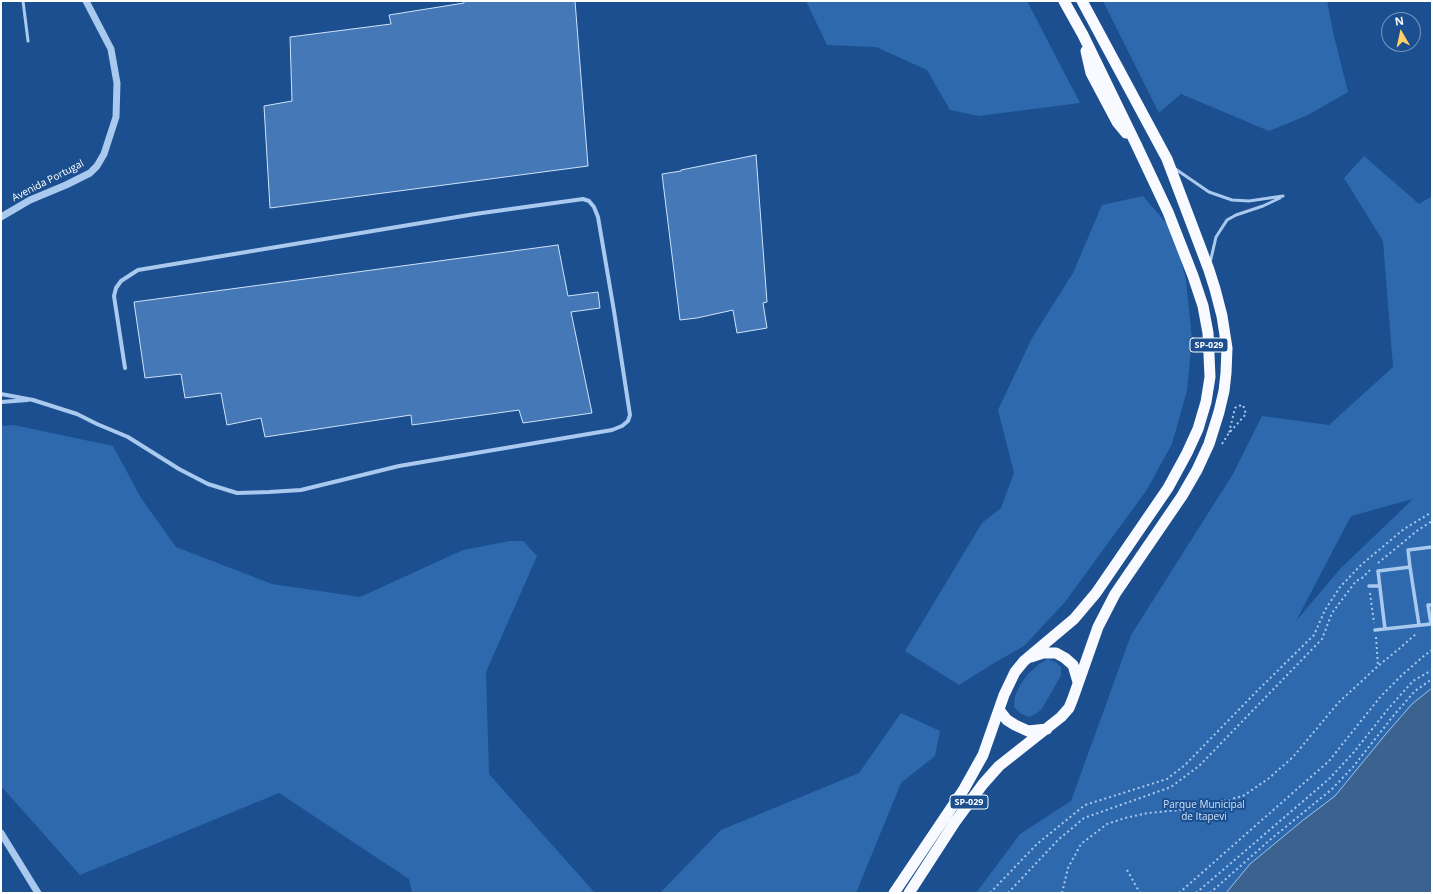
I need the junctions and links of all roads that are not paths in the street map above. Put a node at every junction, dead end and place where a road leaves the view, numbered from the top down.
1 (23, 1) edge
2 (86, 1) edge
3 (1064, 1) edge
4 (1082, 1) edge
5 (28, 41) dead end
6 (1169, 165) junction
7 (1, 216) edge
8 (1209, 270) junction
9 (125, 368) dead end
10 (1, 394) edge
11 (33, 400) junction
12 (1, 402) edge
13 (1432, 547) edge
14 (1410, 567) junction
15 (1369, 586) road end
16 (1380, 586) junction
17 (1432, 604) edge
18 (1432, 624) edge
19 (1419, 625) junction
20 (1386, 629) junction
21 (1375, 630) road end
22 (1027, 659) junction
23 (1078, 682) junction
24 (999, 710) junction
25 (1047, 729) junction
26 (1, 833) edge
27 (38, 893) edge
28 (894, 893) edge
29 (909, 893) edge

1 - 5 lane
2 - 7 street, Avenida Portugal
3 - 22 highway, SP-029
4 - 6 highway, SP-029
6 - 8 highway, SP-029
6 - 8 lane
8 - 23 highway, SP-029
9 - 11 street
10 - 11 street
11 - 12 street
13 - 14 street
14 - 16 street
14 - 19 street
15 - 16 street
16 - 20 street
17 - 18 street
18 - 19 street
19 - 20 street
20 - 21 street
22 - 23 highway
22 - 24 highway, SP-029
23 - 25 highway, SP-029
24 - 25 highway
24 - 28 highway, SP-029
25 - 29 highway, SP-029
26 - 27 street

